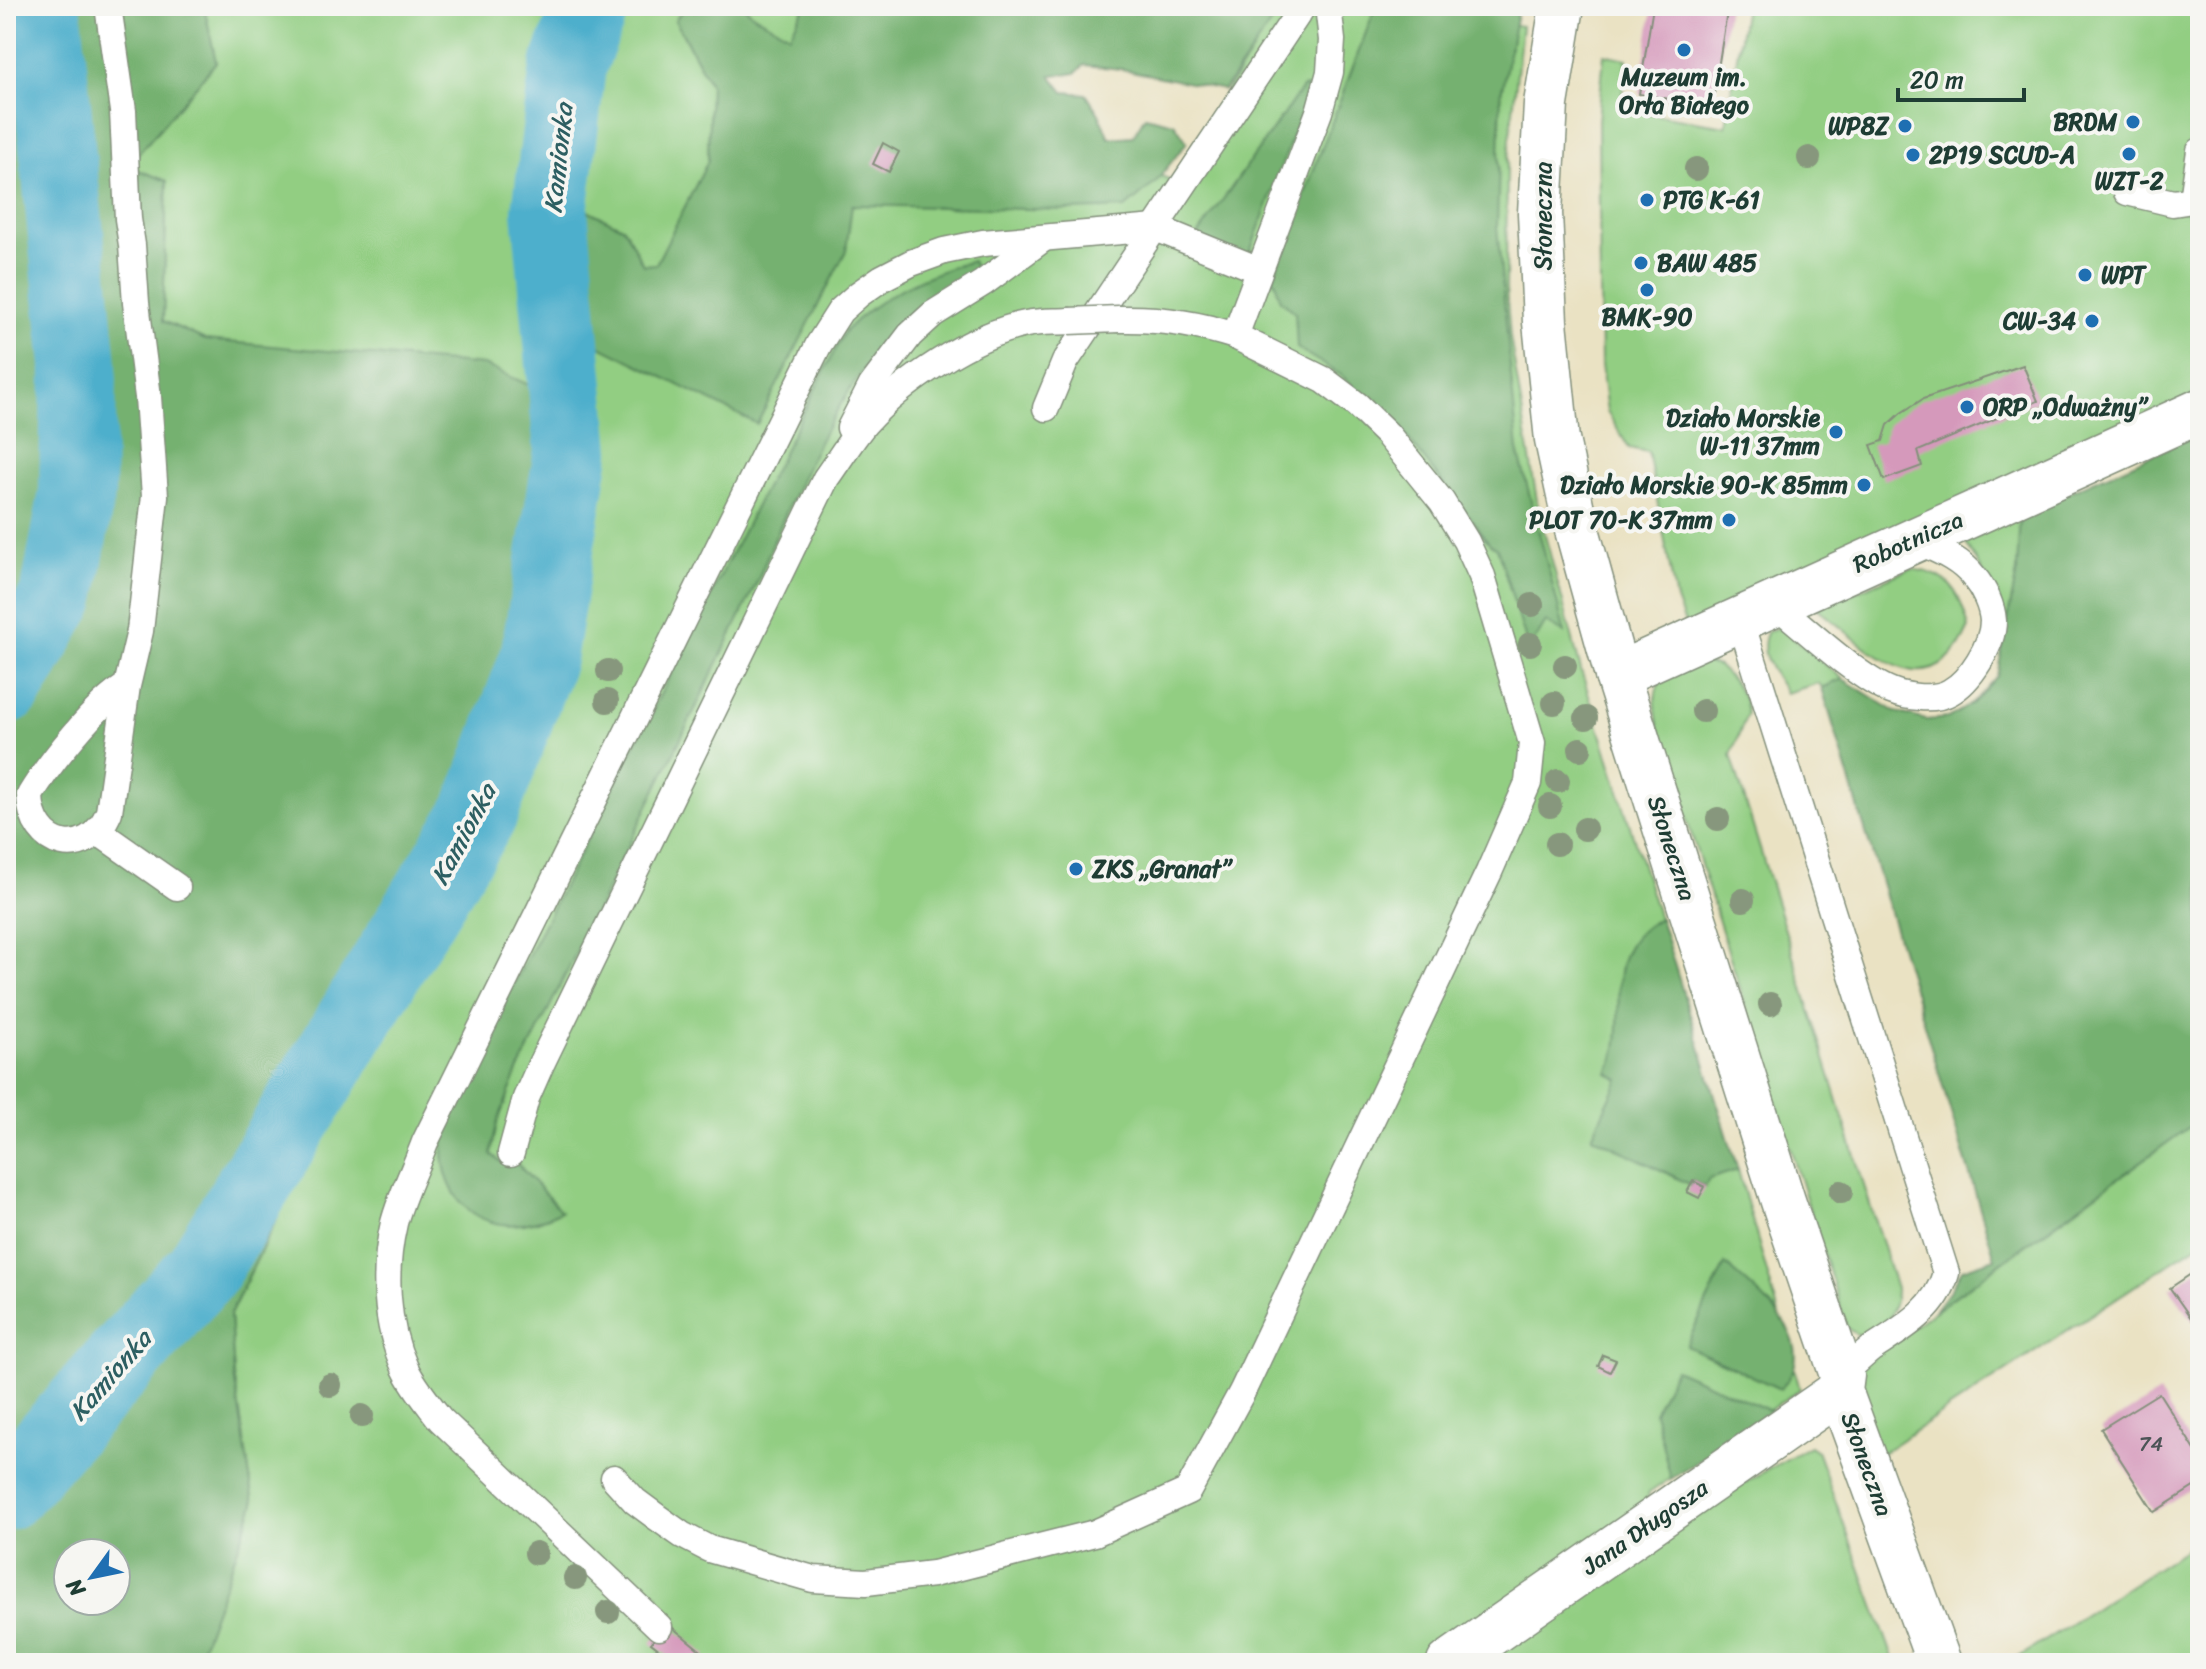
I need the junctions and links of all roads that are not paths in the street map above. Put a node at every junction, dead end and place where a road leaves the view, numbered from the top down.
1 (108, 6) edge
2 (1303, 6) edge
3 (1328, 6) edge
4 (1562, 6) edge
5 (2200, 151) edge
6 (2127, 192) dead end
7 (2197, 201) edge
8 (1156, 228) junction
9 (1046, 236) junction
10 (1259, 270) junction
11 (1235, 336) junction
12 (1046, 408) dead end
13 (2200, 411) edge
14 (826, 478) junction
15 (1913, 539) junction
16 (1757, 611) junction
17 (1617, 675) junction
18 (127, 686) junction
19 (97, 831) junction
20 (177, 887) dead end
21 (511, 1153) dead end
22 (1841, 1383) junction
23 (614, 1478) dead end
24 (659, 1627) dead end
25 (1449, 1663) edge
26 (1939, 1663) edge

1 - 18 lane
2 - 8 lane
3 - 10 lane
4 - 17 street, Słoneczna
5 - 7 lane
6 - 7 lane
8 - 9 lane
8 - 10 lane
8 - 12 lane
9 - 14 lane
9 - 24 lane
10 - 11 lane
11 - 14 lane, bridge
11 - 23 lane
13 - 15 street, Robotnicza
14 - 21 lane
15 - 16 street, Robotnicza
15 - 16 lane
16 - 17 street, Robotnicza
16 - 22 lane
17 - 22 street, Słoneczna
18 - 19 lane
18 - 19 lane
19 - 20 lane
22 - 25 street, Jana Długosza
22 - 26 street, Słoneczna

